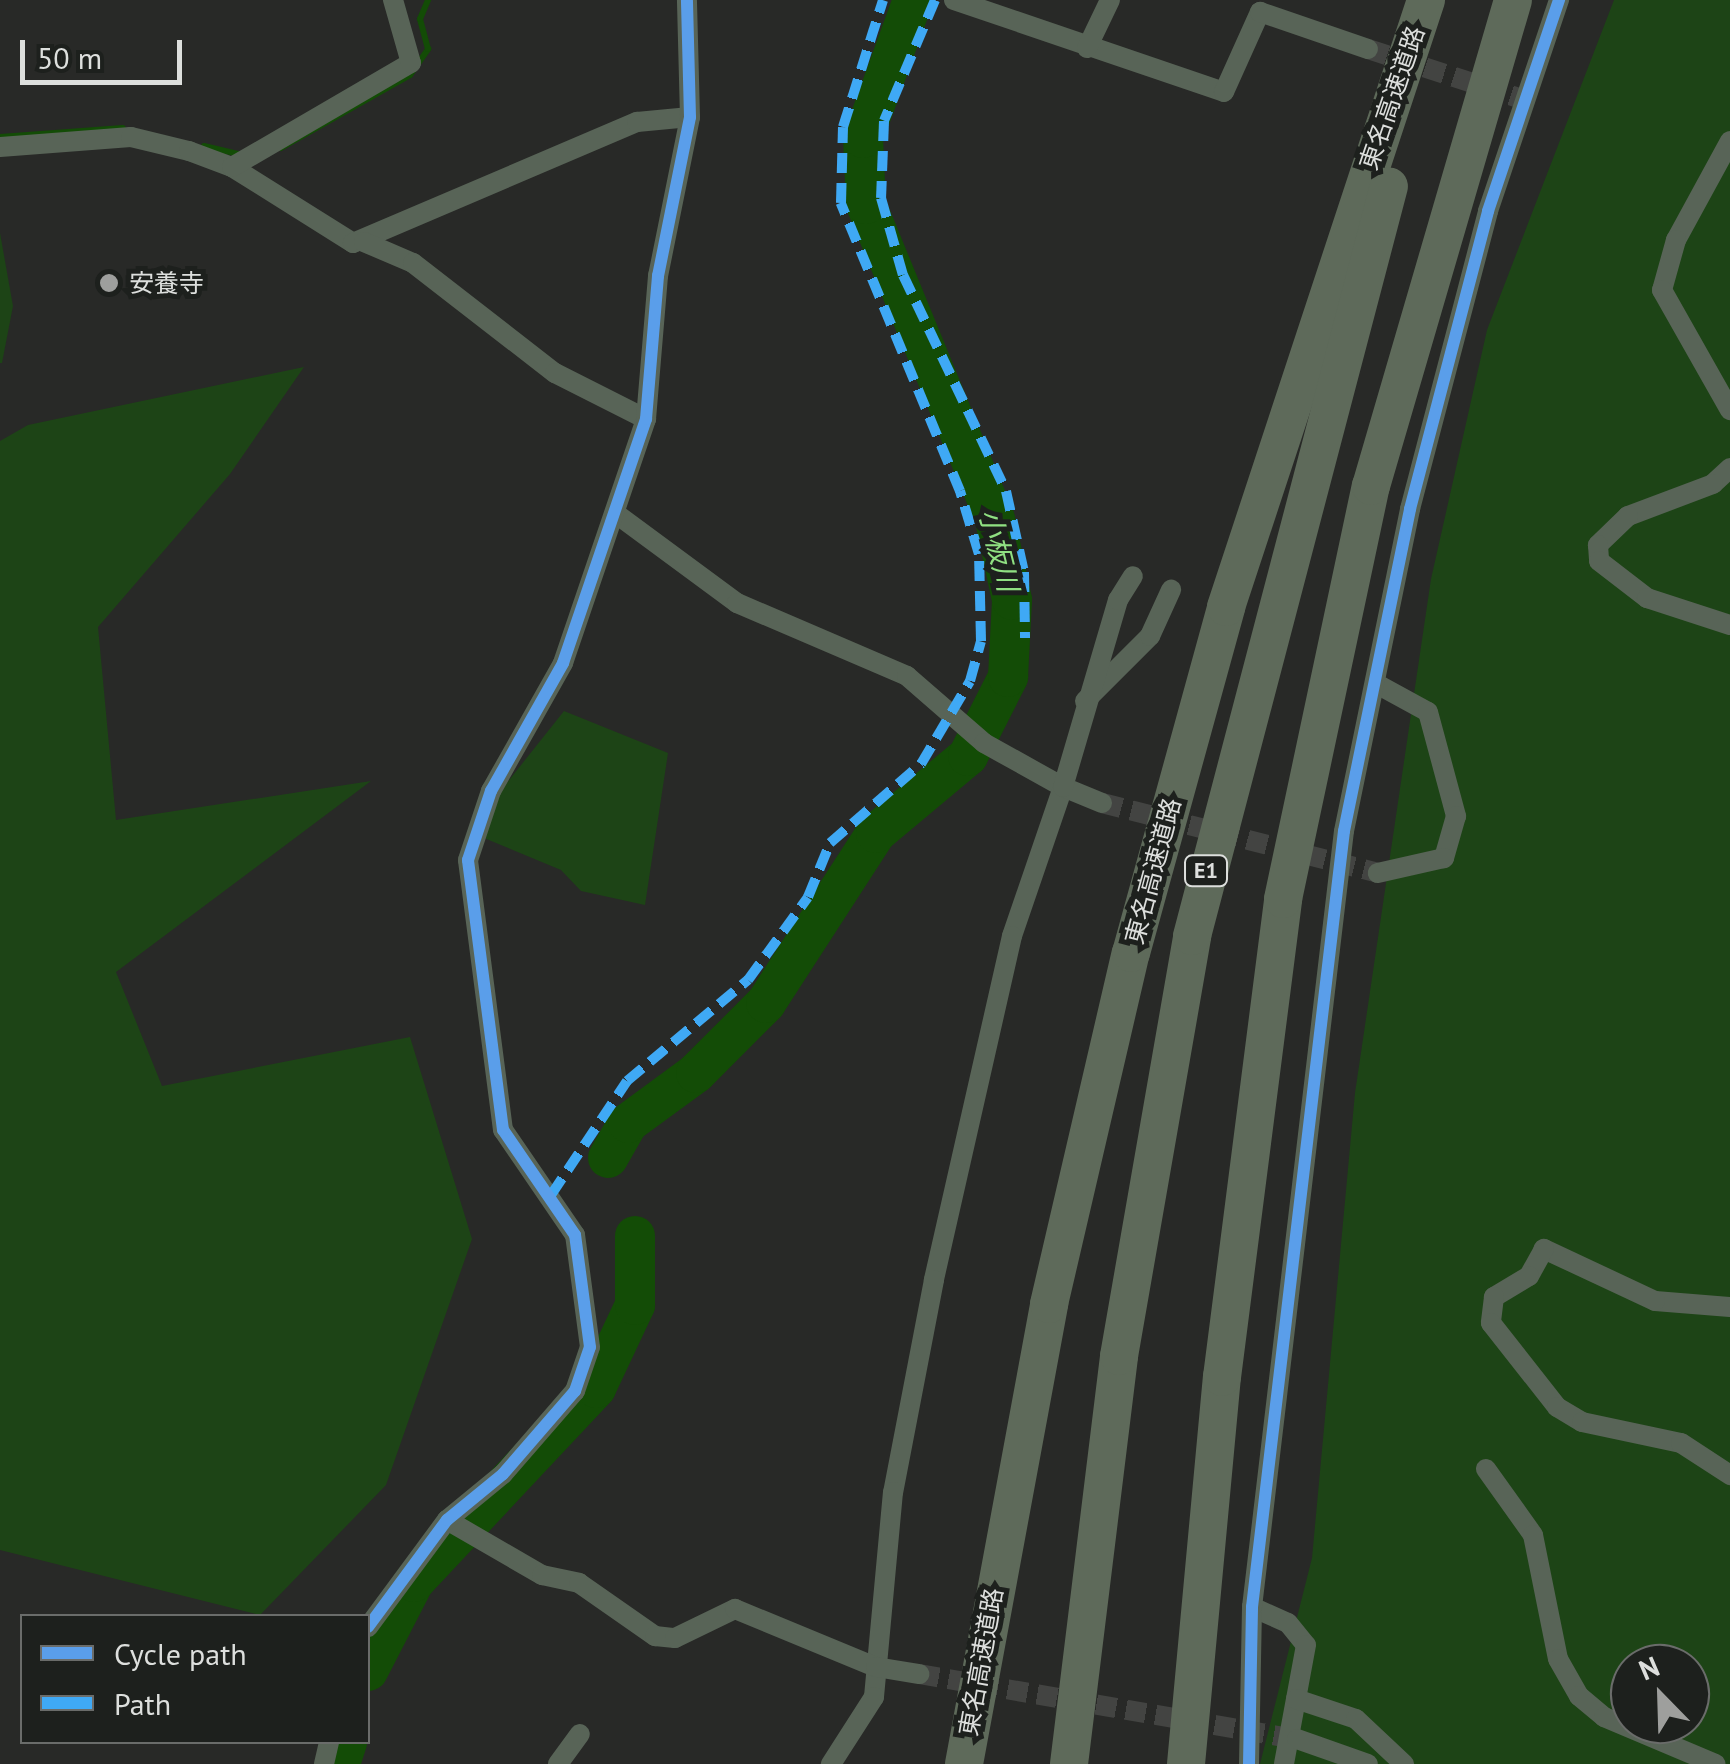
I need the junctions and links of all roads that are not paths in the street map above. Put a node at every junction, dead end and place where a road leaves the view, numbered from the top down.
1 (393, 0) edge
2 (687, 0) edge
3 (954, 0) edge
4 (1110, 0) edge
5 (1426, 0) edge
6 (1446, 0) edge
7 (1513, 0) edge
8 (1559, 0) edge
9 (1087, 48) junction
10 (1368, 50) tunnel mouth
11 (690, 116) junction
12 (1730, 141) edge
13 (0, 147) edge
14 (235, 165) junction
15 (364, 242) junction
16 (1730, 410) edge
17 (646, 419) junction
18 (1730, 468) edge
19 (615, 513) junction
20 (1133, 576) dead end
21 (1170, 590) dead end
22 (1730, 625) edge
23 (1375, 683) junction
24 (1085, 702) junction
25 (1063, 786) junction
26 (1102, 803) tunnel mouth
27 (1378, 873) tunnel mouth
28 (1730, 1307) edge
29 (1486, 1469) dead end
30 (1730, 1475) edge
31 (447, 1520) junction
32 (1252, 1607) junction
33 (370, 1624) edge
34 (876, 1667) junction
35 (919, 1674) tunnel mouth
36 (1296, 1699) junction
37 (580, 1734) dead end
38 (1297, 1739) tunnel mouth
39 (558, 1764) edge
40 (831, 1764) edge
41 (964, 1764) edge
42 (1070, 1764) edge
43 (1186, 1764) edge
44 (1250, 1764) edge
45 (1284, 1764) edge
46 (1368, 1764) edge
47 (1404, 1764) edge
48 (1715, 1764) edge

1 - 14 street
2 - 11 street
3 - 9 street
4 - 9 street
5 - 41 highway, 東名高速道路 / E1
6 - 42 highway, 東名高速道路 / E1
7 - 43 highway
8 - 23 street
9 - 10 street
11 - 15 street
11 - 17 street
12 - 16 street
13 - 14 street
14 - 15 street
15 - 17 street
17 - 19 street
18 - 22 street
19 - 25 street
19 - 31 street
20 - 24 street
21 - 24 street
23 - 27 street
23 - 32 street
24 - 25 street
25 - 26 street
25 - 34 street
28 - 30 street
29 - 48 street
31 - 33 street
31 - 34 street
32 - 36 street
32 - 44 street
34 - 35 street
34 - 40 street
36 - 45 street
36 - 47 street
37 - 39 street
38 - 46 street

